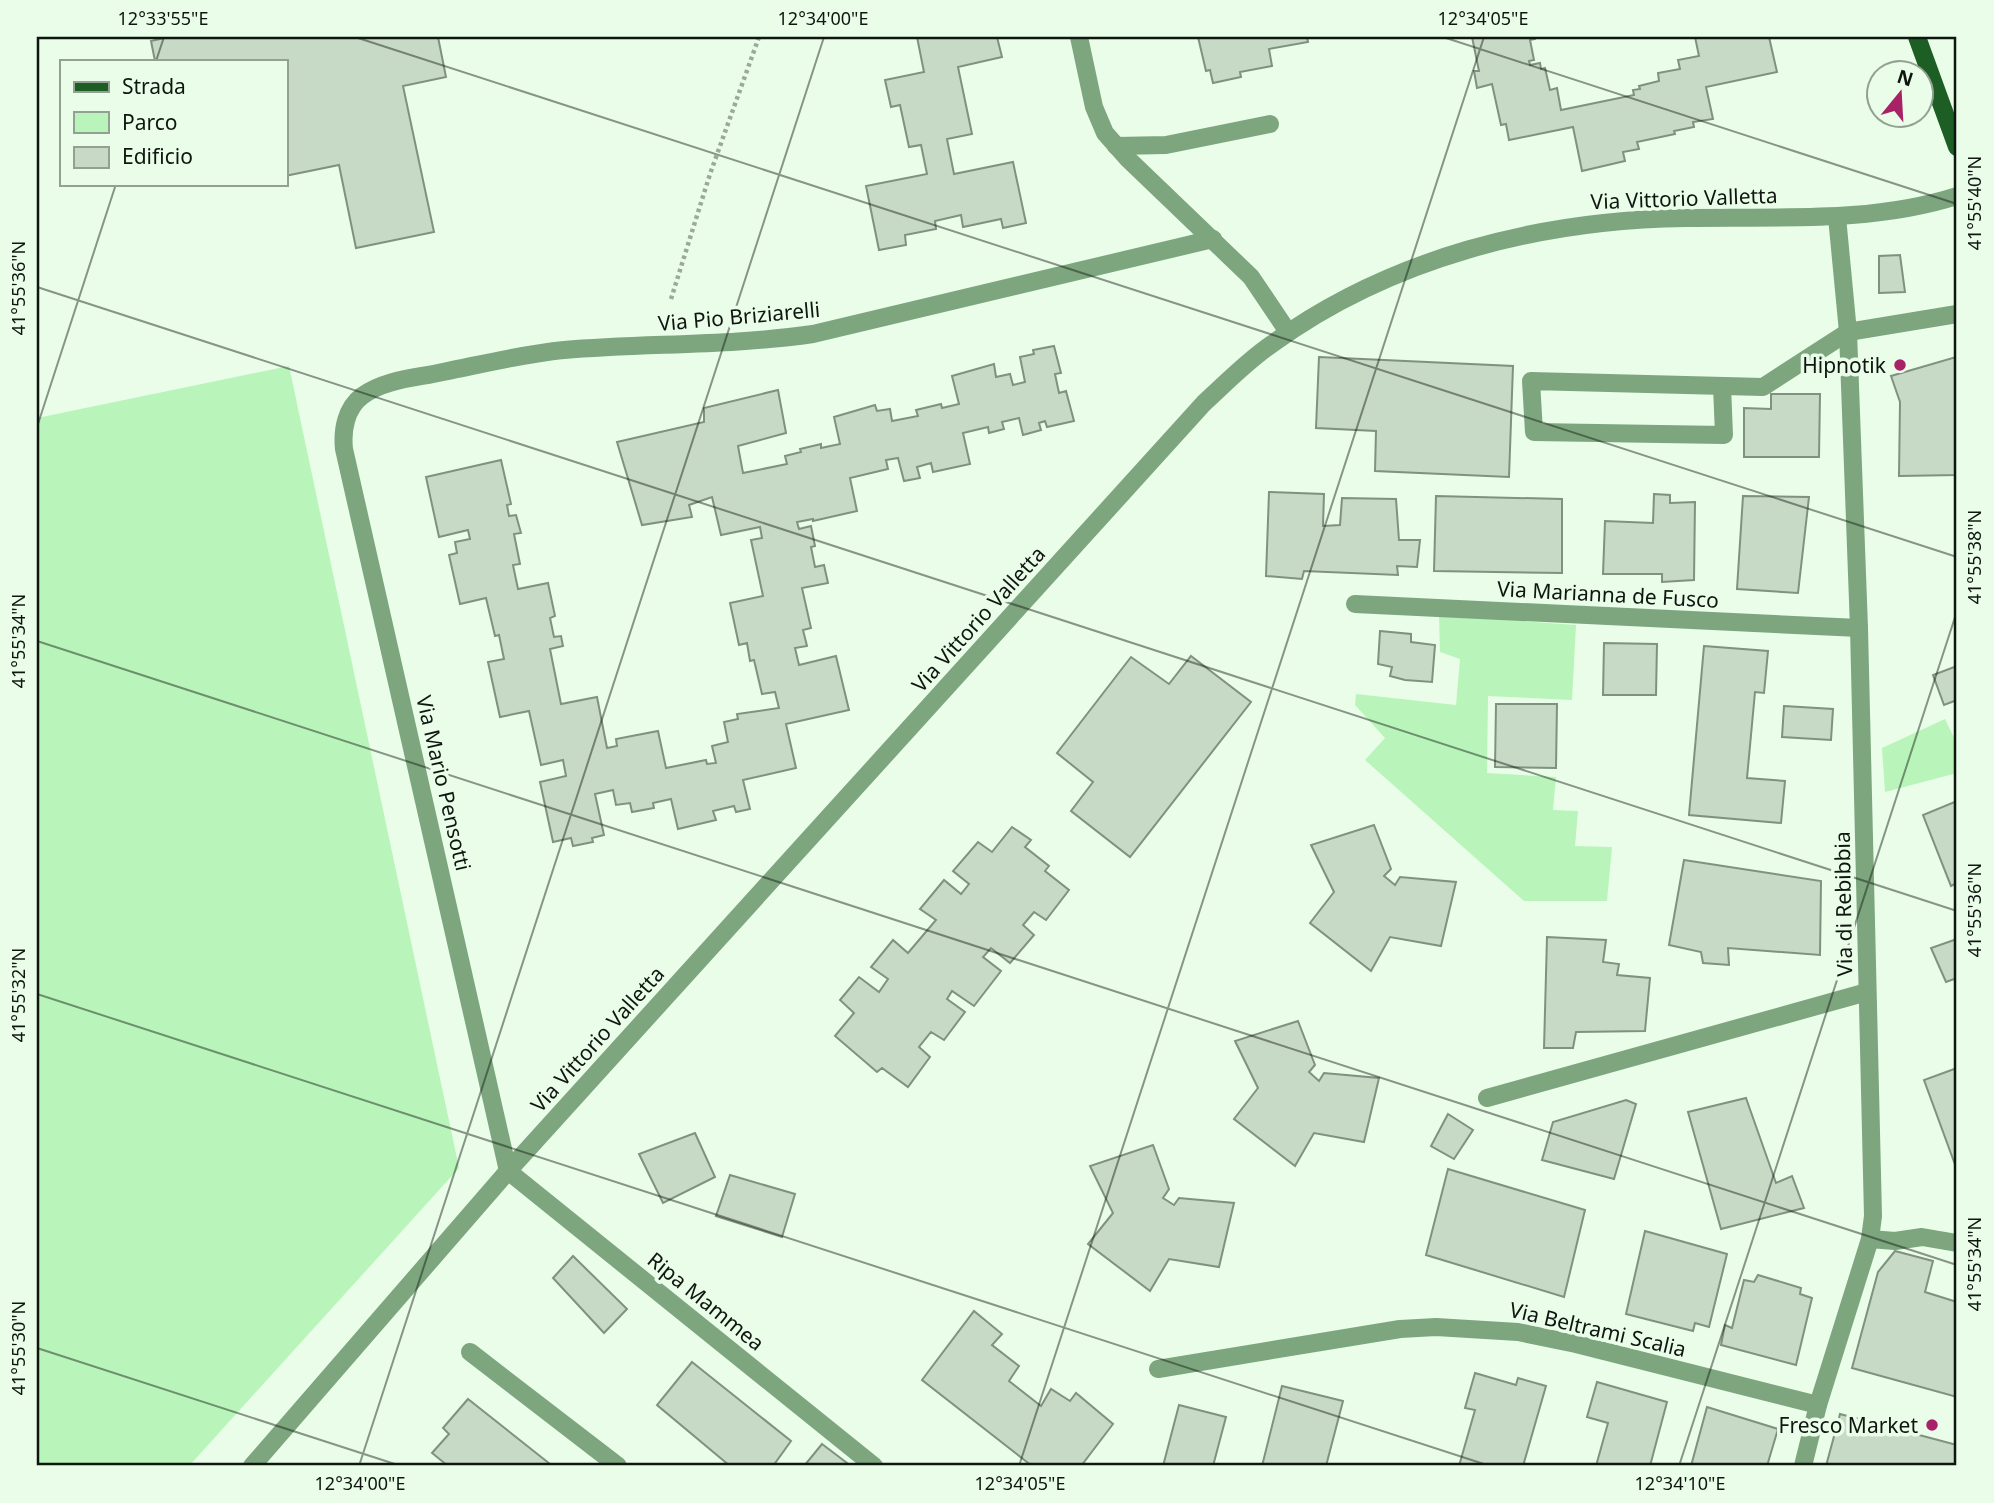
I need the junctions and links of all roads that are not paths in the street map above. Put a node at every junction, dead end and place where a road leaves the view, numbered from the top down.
1 (1079, 37) edge
2 (1917, 37) edge
3 (1270, 124) dead end
4 (1116, 146) junction
5 (1957, 147) edge
6 (1957, 196) edge
7 (1837, 217) junction
8 (1213, 239) junction
9 (1957, 314) edge
10 (1288, 332) junction
11 (1848, 332) junction
12 (1722, 386) junction
13 (352, 407) joint
14 (1355, 604) dead end
15 (1859, 628) junction
16 (1867, 992) junction
17 (1487, 1098) dead end
18 (508, 1171) junction
19 (1870, 1240) junction
20 (1957, 1243) edge
21 (470, 1352) dead end
22 (1158, 1369) dead end
23 (1818, 1405) junction
24 (252, 1466) edge
25 (618, 1466) edge
26 (874, 1466) edge
27 (1803, 1466) edge

1 - 4 street
2 - 5 main road
3 - 4 street
4 - 8 street
6 - 7 street, Via Vittorio Valletta
7 - 10 street, Via Vittorio Valletta
7 - 11 street, Via di Rebibbia
8 - 10 street
8 - 13 street, Via Pio Briziarelli
9 - 11 street
10 - 18 street, Via Vittorio Valletta
11 - 12 street
11 - 15 street, Via di Rebibbia
12 - 12 street
13 - 18 street, Via Mario Pensotti
14 - 15 street, Via Marianna de Fusco
15 - 16 street, Via di Rebibbia
16 - 17 street
16 - 19 street, Via di Rebibbia
18 - 24 street, Via Vittorio Valletta
18 - 26 street, Ripa Mammea
19 - 20 street
19 - 23 street, Via di Rebibbia
21 - 25 street
22 - 23 street, Via Beltrami Scalia
23 - 27 street, Via di Rebibbia

